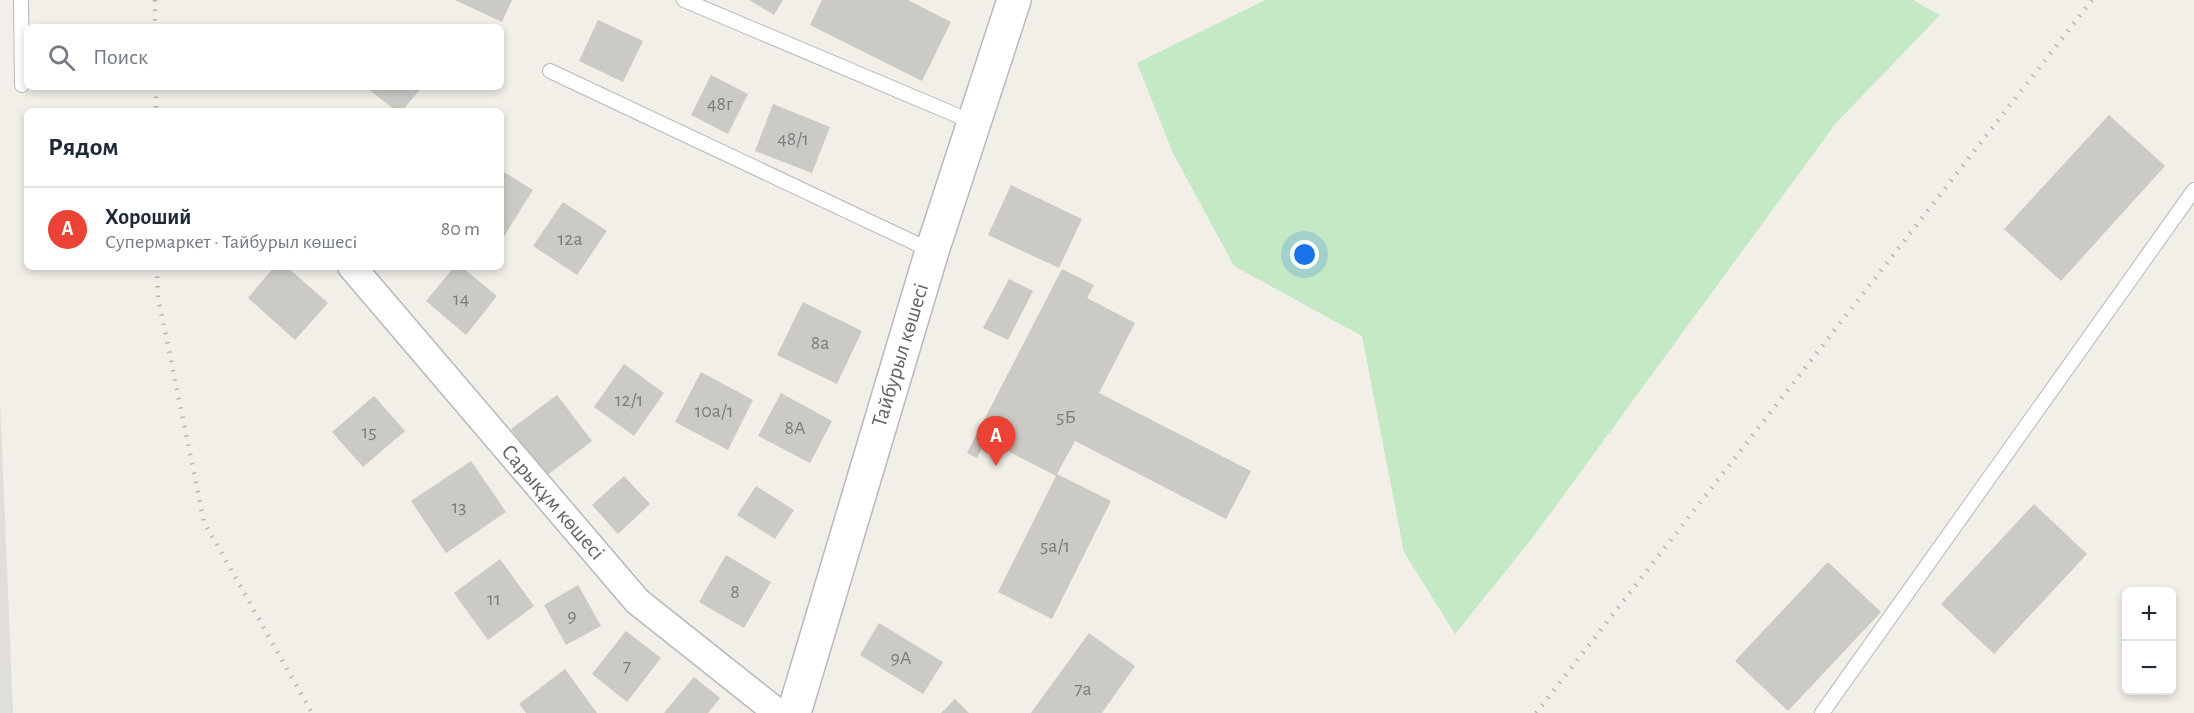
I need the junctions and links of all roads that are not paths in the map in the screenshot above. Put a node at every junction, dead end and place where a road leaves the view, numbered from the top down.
1 (21, 0) edge
2 (684, 0) edge
3 (1014, 0) edge
4 (550, 71) dead end
5 (22, 85) dead end
6 (975, 123) junction
7 (2194, 190) edge
8 (932, 251) junction
9 (355, 270) edge
10 (778, 713) edge
11 (794, 713) edge
12 (1822, 713) edge

1 - 5 lane
2 - 6 lane
3 - 6 main road, Тайбурыл көшесі
4 - 8 lane
6 - 8 main road, Тайбурыл көшесі
7 - 12 lane
8 - 11 main road, Тайбурыл көшесі
9 - 10 street, Сарықұм көшесі

